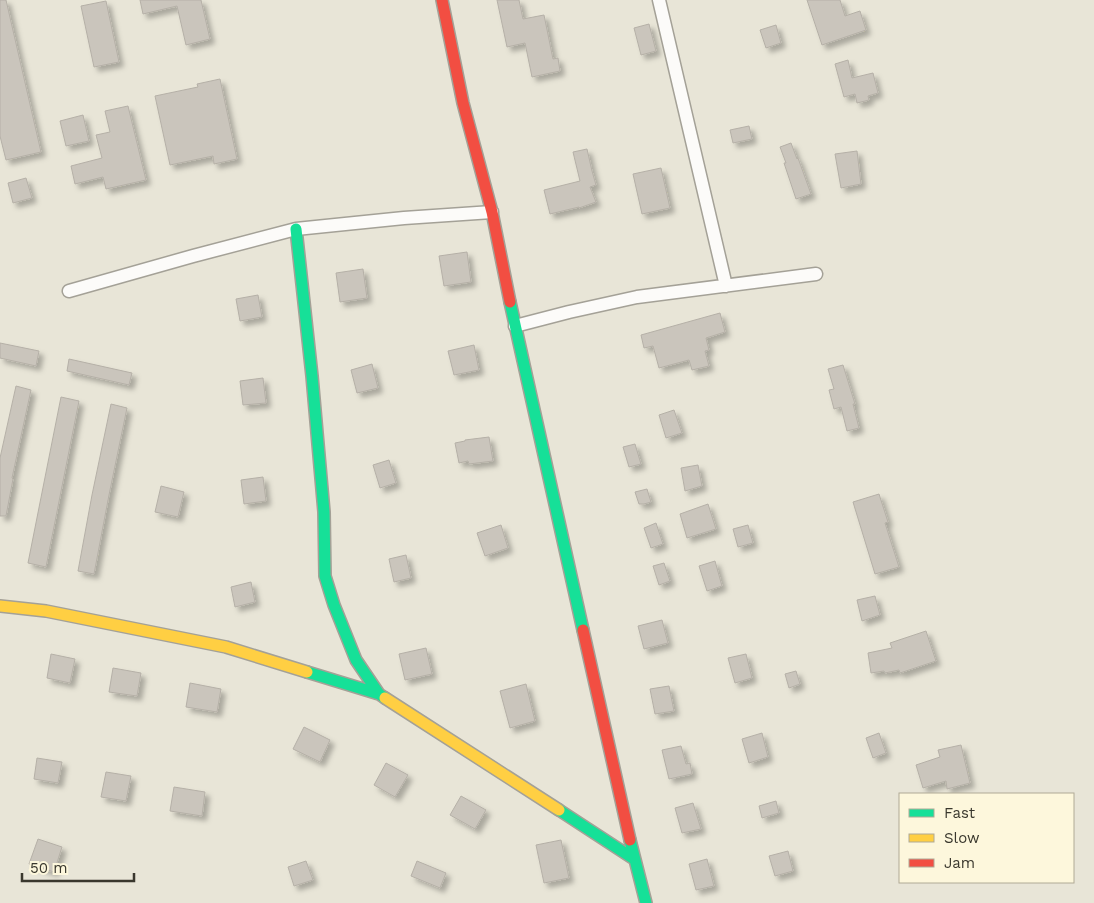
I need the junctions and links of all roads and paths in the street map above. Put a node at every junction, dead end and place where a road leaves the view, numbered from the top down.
1 (442, 0) edge
2 (659, 0) edge
3 (492, 212) junction
4 (296, 229) junction
5 (816, 274) dead end
6 (726, 286) junction
7 (69, 292) dead end
8 (515, 326) junction
9 (0, 606) edge
10 (379, 694) junction
11 (634, 859) junction
12 (646, 903) edge

1 - 3 street
2 - 6 street
3 - 4 street
3 - 8 street
4 - 7 street
4 - 10 street
5 - 6 street
6 - 8 street
8 - 11 street
9 - 10 street
10 - 11 street
11 - 12 street

